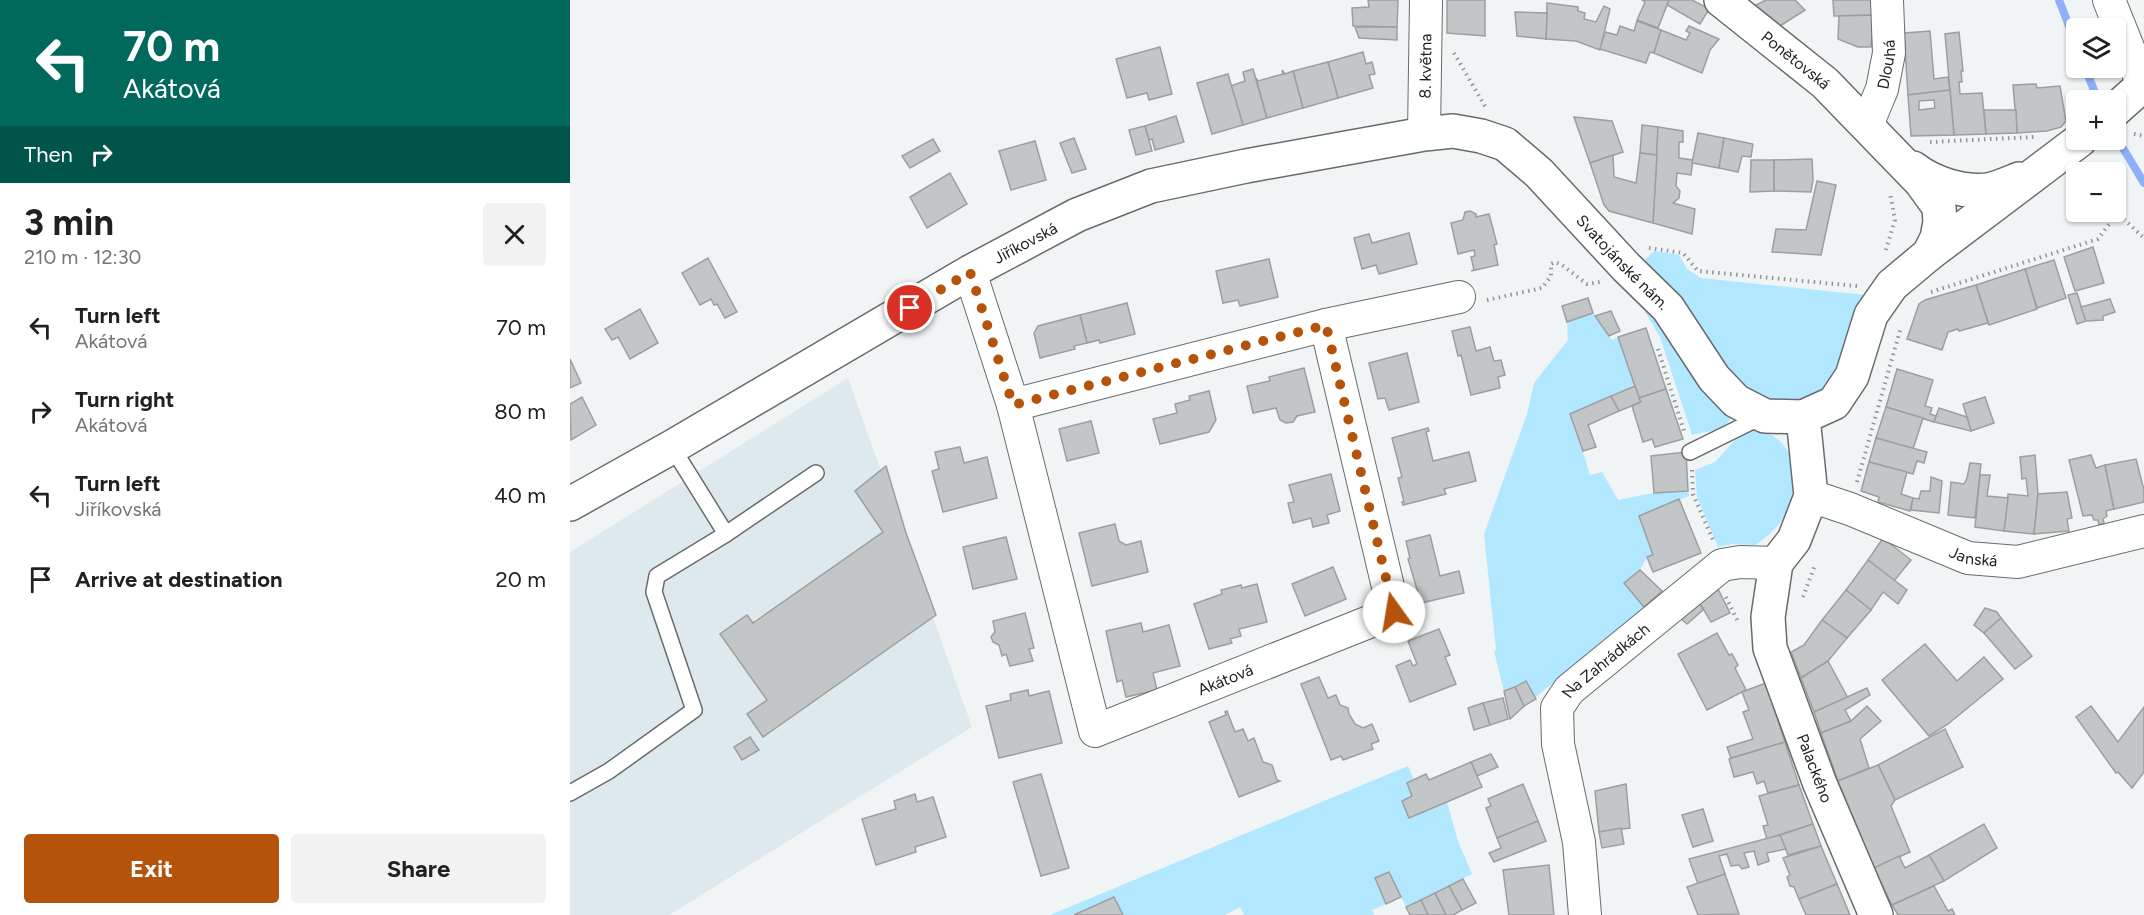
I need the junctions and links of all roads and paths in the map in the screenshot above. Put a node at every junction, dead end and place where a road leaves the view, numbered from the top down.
1 (1426, 0) edge
2 (1721, 0) edge
3 (1887, 0) edge
4 (2109, 0) edge
5 (1453, 51) dead end
6 (2132, 103) edge
7 (1867, 125) junction
8 (1424, 134) junction
9 (1481, 135) junction
10 (2144, 136) edge
11 (2037, 137) dead end
12 (2066, 150) edge
13 (1896, 154) junction
14 (2032, 175) junction
15 (2110, 222) edge
16 (2126, 222) edge
17 (2144, 238) edge
18 (1929, 254) junction
19 (1626, 267) junction
20 (970, 272) junction
21 (1886, 279) junction
22 (1459, 297) joint
23 (1326, 325) junction
24 (1655, 341) dead end
25 (1013, 405) junction
26 (1765, 416) junction
27 (1803, 417) junction
28 (672, 447) junction
29 (1690, 452) junction
30 (816, 473) dead end
31 (1811, 496) junction
32 (570, 504) edge
33 (2144, 531) edge
34 (726, 534) junction
35 (1776, 563) junction
36 (1722, 565) junction
37 (570, 793) edge
38 (1585, 915) edge
39 (1876, 915) edge

1 - 8 street, 8. května
2 - 7 street, Ponětovská
3 - 7 street, Dlouhá
4 - 6 street
5 - 9 path
6 - 10 path
7 - 13 street, Svatojánské nám.
8 - 9 street, Svatojánské nám.
8 - 20 street, Jiříkovská
9 - 19 street, Svatojánské nám.
11 - 13 path
12 - 14 street, Svatojánské nám.
13 - 14 street, Svatojánské nám.
13 - 18 street, Svatojánské nám.
13 - 21 path
14 - 18 street, Svatojánské nám.
15 - 21 path
16 - 17 path
18 - 21 street, Svatojánské nám.
19 - 21 path
19 - 22 path
19 - 26 street, Svatojánské nám.
20 - 25 street, Akátová
20 - 28 street, Jiříkovská
21 - 27 street, Svatojánské nám.
22 - 23 street
23 - 25 street
23 - 25 street, Akátová
24 - 29 path
26 - 27 street, Svatojánské nám.
26 - 29 lane
27 - 31 street
28 - 32 street, Jiříkovská
28 - 34 lane
29 - 36 path
30 - 34 lane
31 - 33 street, Janská
31 - 35 street
34 - 37 lane
35 - 36 street
35 - 39 street, Palackého
36 - 38 street, Na Zahrádkách

